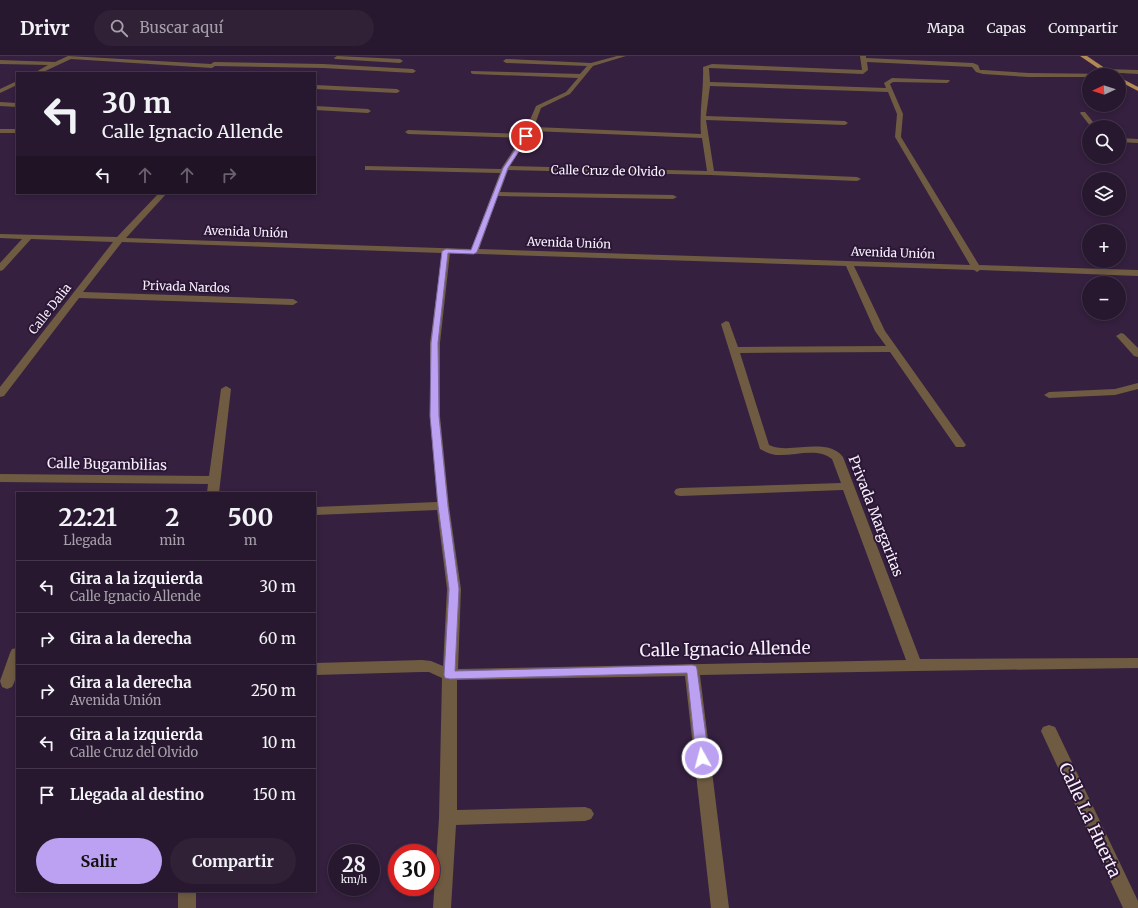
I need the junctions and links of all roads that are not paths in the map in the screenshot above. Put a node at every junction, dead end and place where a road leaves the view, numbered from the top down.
1 (72, 56) edge
2 (228, 56) edge
3 (623, 56) edge
4 (1083, 56) edge
5 (339, 57) edge
6 (863, 58) edge
7 (400, 61) dead end
8 (506, 61) dead end
9 (0, 62) edge
10 (55, 64) junction
11 (213, 65) junction
12 (591, 65) junction
13 (323, 66) junction
14 (1101, 68) edge
15 (413, 71) dead end
16 (39, 72) edge
17 (202, 72) edge
18 (314, 72) edge
19 (473, 72) dead end
20 (1126, 72) edge
21 (1138, 72) edge
22 (1082, 75) edge
23 (582, 76) junction
24 (947, 81) dead end
25 (16, 83) edge
26 (1126, 83) edge
27 (707, 84) junction
28 (316, 87) edge
29 (1138, 89) edge
30 (891, 90) junction
31 (0, 91) edge
32 (397, 92) dead end
33 (0, 104) edge
34 (16, 105) edge
35 (316, 108) edge
36 (368, 111) dead end
37 (1083, 113) dead end
38 (703, 118) junction
39 (1088, 120) edge
40 (845, 122) dead end
41 (0, 131) edge
42 (16, 132) edge
43 (408, 132) dead end
44 (528, 133) junction
45 (704, 136) junction
46 (1126, 140) edge
47 (1138, 141) edge
48 (368, 168) dead end
49 (505, 170) junction
50 (711, 173) junction
51 (857, 179) dead end
52 (162, 194) edge
53 (495, 194) junction
54 (673, 197) dead end
55 (0, 236) edge
56 (29, 237) junction
57 (120, 239) junction
58 (446, 251) junction
59 (474, 252) junction
60 (849, 264) junction
61 (0, 268) edge
62 (977, 268) junction
63 (1138, 273) edge
64 (78, 295) junction
65 (293, 302) dead end
66 (726, 324) dead end
67 (1121, 336) dead end
68 (893, 349) junction
69 (734, 350) junction
70 (1138, 354) edge
71 (1138, 386) edge
72 (2, 389) edge
73 (226, 389) dead end
74 (1049, 396) dead end
75 (960, 445) dead end
76 (0, 478) edge
77 (214, 480) junction
78 (848, 486) junction
79 (213, 492) edge
80 (680, 492) dead end
81 (443, 506) junction
82 (316, 511) edge
83 (16, 656) edge
84 (1138, 663) edge
85 (915, 665) junction
86 (316, 669) edge
87 (692, 669) junction
88 (450, 675) junction
89 (8, 683) edge
90 (1049, 731) dead end
91 (585, 814) dead end
92 (448, 818) junction
93 (187, 892) edge
94 (187, 908) edge
95 (442, 908) edge
96 (720, 908) edge
97 (1132, 908) edge

1 - 10 street
1 - 11 street
2 - 11 street
3 - 12 street
4 - 14 main road
5 - 7 street
5 - 13 street
6 - 22 street
6 - 27 street
8 - 12 street
9 - 10 street
10 - 16 street
11 - 13 street
11 - 17 street
12 - 23 street
13 - 15 street
13 - 18 street
19 - 23 street
20 - 21 street
23 - 44 street
24 - 30 street
25 - 31 street
26 - 29 main road
27 - 30 street
27 - 38 street
28 - 32 street
30 - 62 street
33 - 34 street
35 - 36 street
37 - 39 street
38 - 40 street
38 - 45 street
41 - 42 street
43 - 44 street
44 - 45 street
44 - 49 street
45 - 50 street
46 - 47 street
48 - 49 street, Calle Cruz de Olvido
49 - 50 street, Calle Cruz de Olvido
49 - 53 street
50 - 51 street, Calle Cruz de Olvido
52 - 57 street, Calle Dalia
53 - 54 street
53 - 59 street
55 - 56 street, Avenida Unión
56 - 57 street, Avenida Unión
56 - 61 street
57 - 58 street, Avenida Unión
57 - 64 street, Calle Dalia
58 - 59 street, Avenida Unión
58 - 81 street
59 - 60 street, Avenida Unión
60 - 62 street, Avenida Unión
60 - 68 street
62 - 63 street, Avenida Unión
64 - 65 street, Privada Nardos
64 - 72 street, Calle Dalia
66 - 69 street, Privada Margaritas
67 - 70 street
68 - 69 street
68 - 75 street
69 - 78 street, Privada Margaritas
71 - 74 street
73 - 77 street
76 - 77 street, Calle Bugambilias
77 - 79 street
78 - 80 street
78 - 85 street, Privada Margaritas
81 - 82 street
81 - 88 street
83 - 89 street
84 - 85 street, Calle Ignacio Allende
85 - 87 street, Calle Ignacio Allende
86 - 88 street, Calle Ignacio Allende
87 - 88 street, Calle Ignacio Allende
87 - 96 street
88 - 92 street
90 - 97 street, Calle La Huerta
91 - 92 street
92 - 95 street
93 - 94 street

